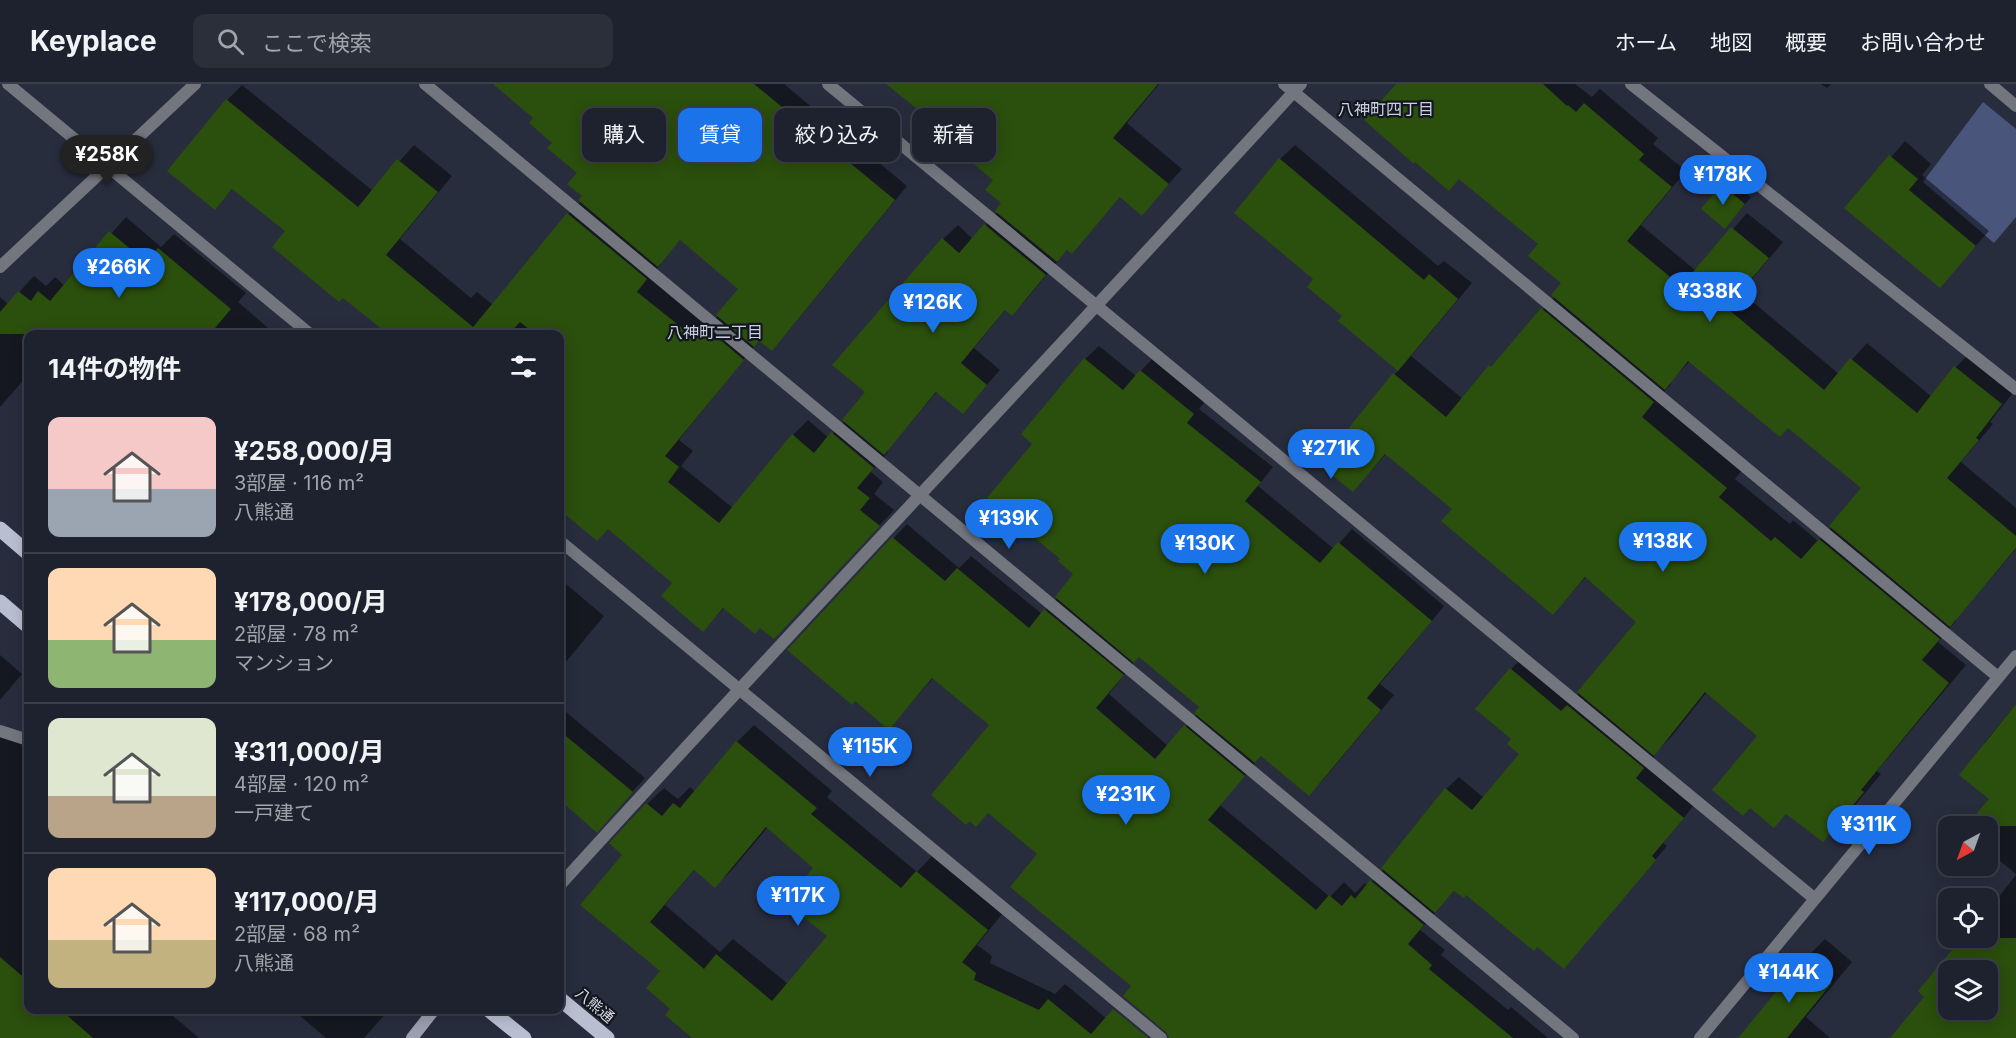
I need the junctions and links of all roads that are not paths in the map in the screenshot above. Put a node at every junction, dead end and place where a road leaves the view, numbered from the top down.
1 (8, 84) edge
2 (195, 84) edge
3 (425, 84) edge
4 (828, 84) edge
5 (1284, 84) edge
6 (1631, 84) edge
7 (1990, 84) edge
8 (1298, 88) edge
9 (2016, 106) edge
10 (106, 166) junction
11 (0, 267) edge
12 (1096, 305) junction
13 (305, 330) edge
14 (2016, 389) edge
15 (920, 495) junction
16 (0, 529) edge
17 (564, 544) edge
18 (24, 550) edge
19 (0, 602) edge
20 (24, 623) edge
21 (2013, 664) edge
22 (1998, 677) junction
23 (738, 688) junction
24 (0, 731) edge
25 (24, 739) edge
26 (564, 881) edge
27 (1815, 899) junction
28 (564, 1002) edge
29 (431, 1014) edge
30 (494, 1014) edge
31 (412, 1038) edge
32 (524, 1038) edge
33 (607, 1038) edge
34 (1161, 1038) edge
35 (1574, 1038) edge
36 (1700, 1038) edge

1 - 10 street
2 - 10 street
3 - 15 street
4 - 12 street
5 - 8 street
6 - 14 street
7 - 9 street
8 - 12 street
8 - 22 street
10 - 11 street
10 - 13 street
12 - 15 street
12 - 27 street
15 - 23 street
15 - 35 street
16 - 18 main road
17 - 23 street
19 - 20 main road
21 - 22 street
22 - 27 street
23 - 26 street
23 - 34 street
24 - 25 street
27 - 36 street
28 - 33 main road, 八熊通
29 - 31 street
30 - 32 main road

